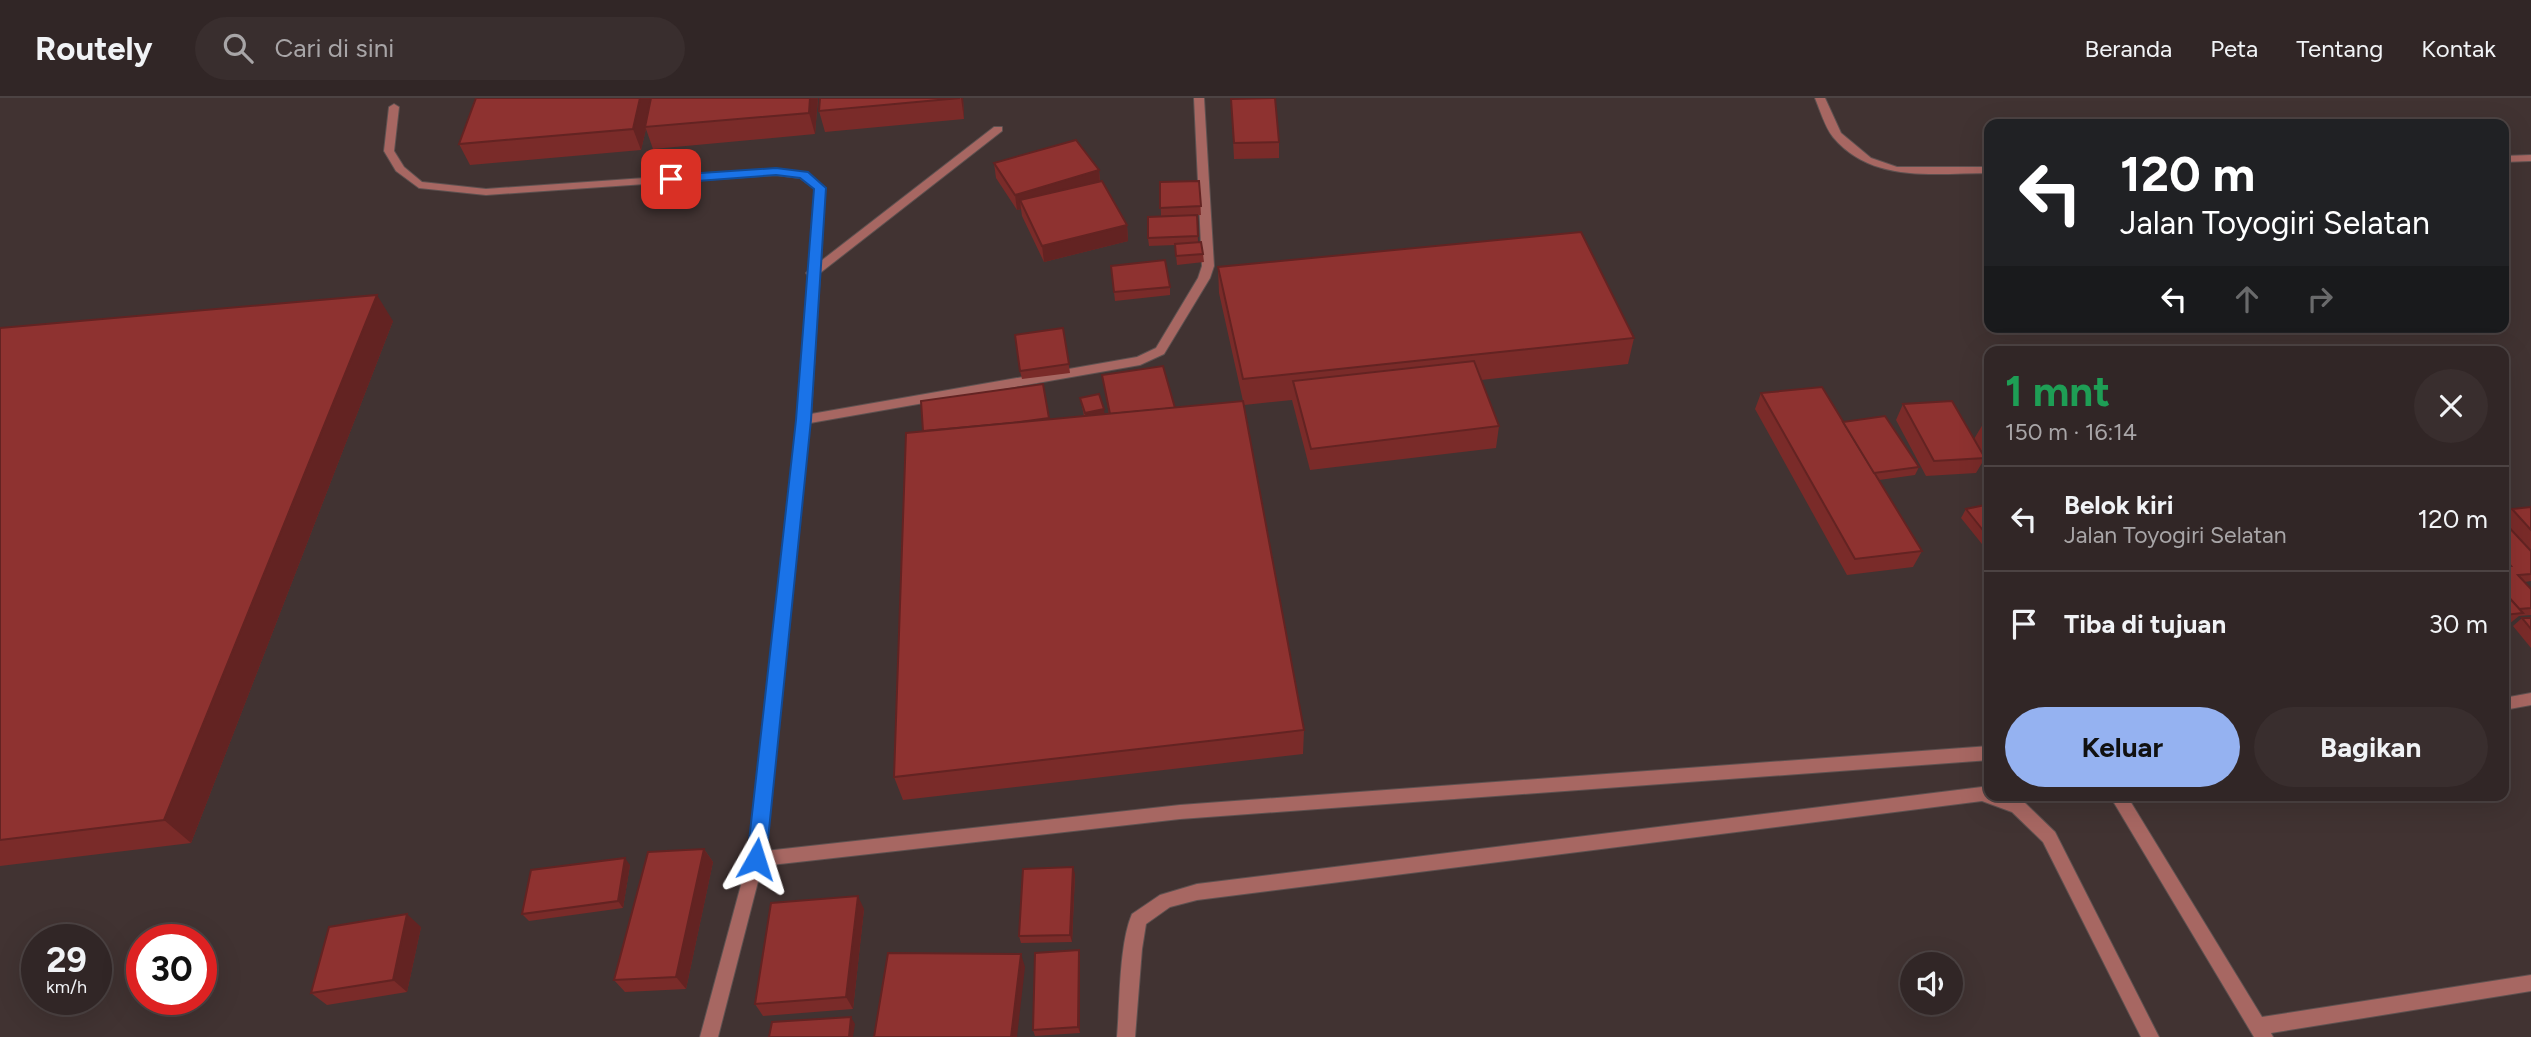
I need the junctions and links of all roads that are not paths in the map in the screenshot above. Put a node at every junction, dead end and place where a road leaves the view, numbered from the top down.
1 (1199, 98) edge
2 (1820, 98) edge
3 (394, 107) dead end
4 (998, 129) dead end
5 (2531, 158) edge
6 (2509, 159) edge
7 (1984, 170) edge
8 (812, 273) junction
9 (804, 420) junction
10 (2531, 699) edge
11 (2509, 703) edge
12 (1984, 753) edge
13 (1984, 795) edge
14 (2001, 801) edge
15 (2121, 801) edge
16 (756, 859) junction
17 (2531, 983) edge
18 (2261, 1032) edge
19 (709, 1037) edge
20 (1126, 1037) edge
21 (2150, 1037) edge

1 - 9 street
2 - 7 street
3 - 8 street
4 - 8 street
5 - 6 street
8 - 9 street
9 - 16 street
10 - 11 street
12 - 16 street
13 - 20 street
14 - 21 street
15 - 18 street
16 - 19 street
17 - 18 street

